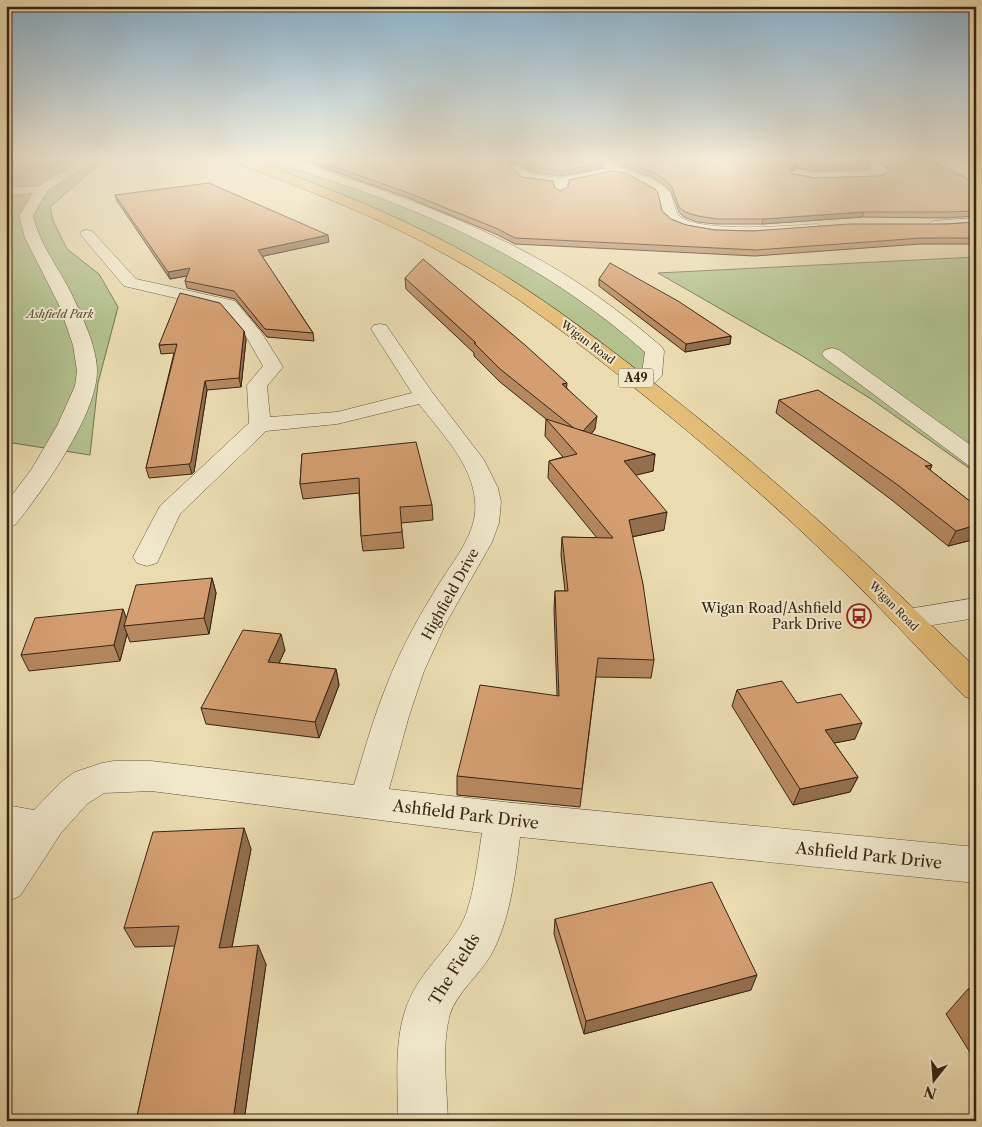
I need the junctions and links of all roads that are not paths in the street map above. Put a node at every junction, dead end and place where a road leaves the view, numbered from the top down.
1 (29, 212) edge
2 (372, 212) edge
3 (425, 212) edge
4 (669, 212) edge
5 (974, 217) edge
6 (830, 226) edge
7 (922, 226) edge
8 (87, 234) dead end
9 (380, 329) dead end
10 (868, 361) dead end
11 (641, 382) junction
12 (424, 396) junction
13 (260, 424) junction
14 (976, 460) edge
15 (6, 520) edge
16 (147, 557) dead end
17 (976, 608) edge
18 (908, 619) junction
19 (976, 688) edge
20 (367, 802) junction
21 (504, 819) junction
22 (6, 822) edge
23 (43, 829) junction
24 (976, 865) edge
25 (6, 883) edge
26 (423, 1121) edge

1 - 15 street
2 - 11 highway, Wigan Road / A49
3 - 11 street
4 - 6 street
5 - 7 street
8 - 13 street
9 - 12 street, Highfield Drive
10 - 14 street
11 - 18 highway, Wigan Road / A49
12 - 13 street
12 - 20 street, Highfield Drive
13 - 16 street
17 - 18 street
18 - 19 highway, Wigan Road / A49
20 - 21 street, Ashfield Park Drive
20 - 23 street, Ashfield Park Drive
21 - 24 street, Ashfield Park Drive
21 - 26 street, The Fields
22 - 23 street
23 - 25 street, Ashfield Park Drive

